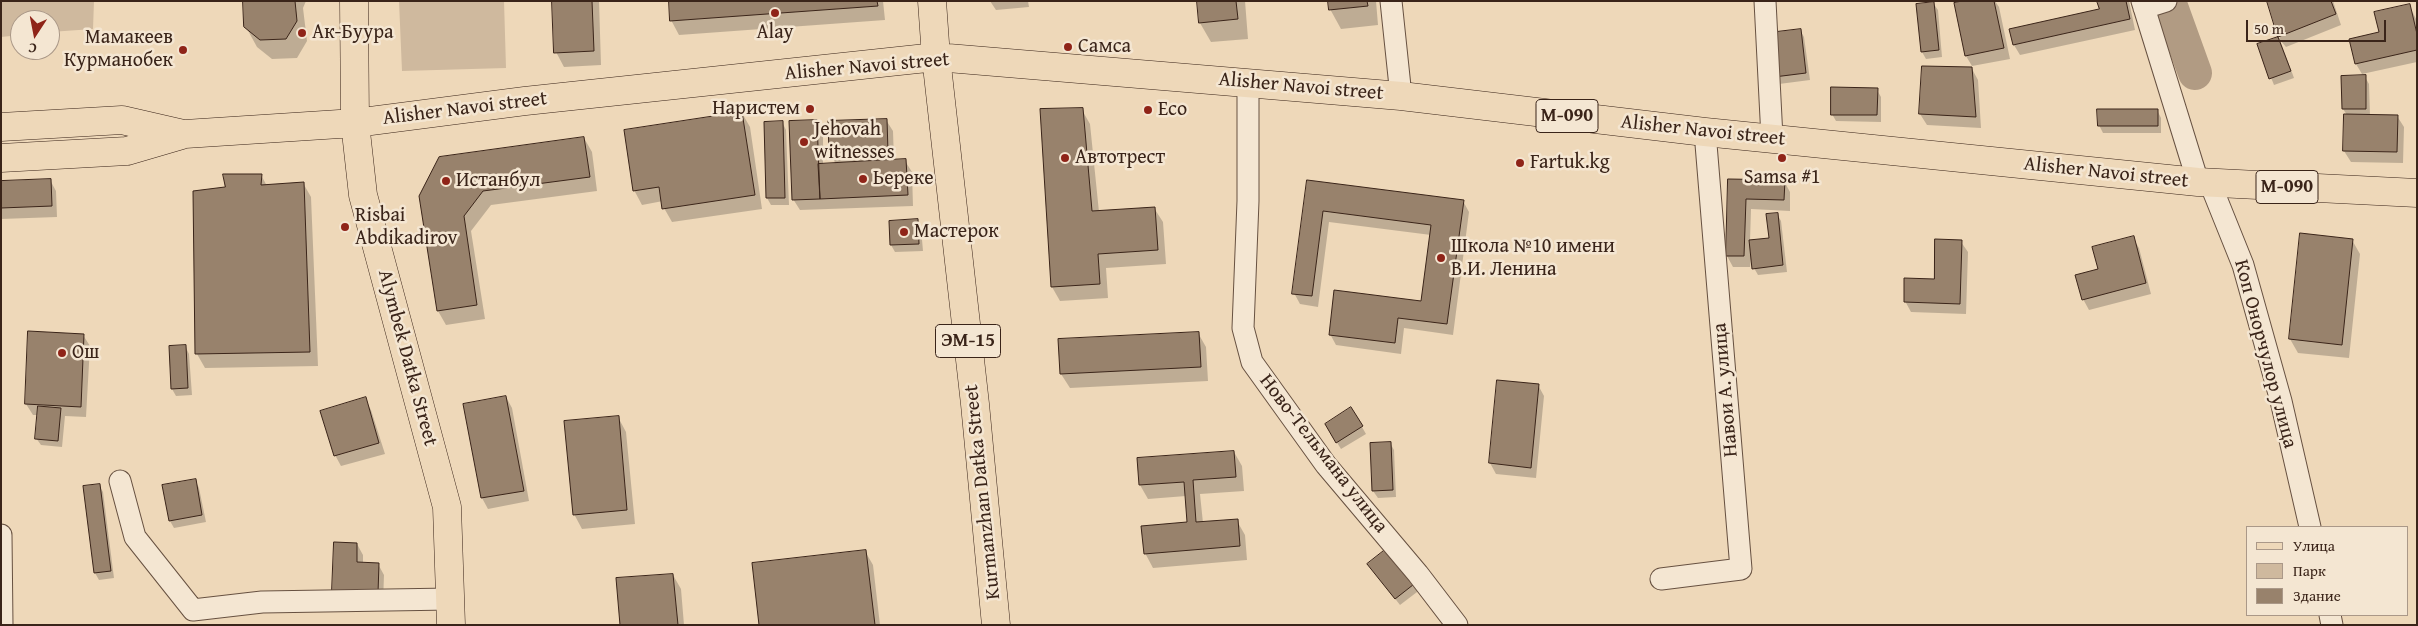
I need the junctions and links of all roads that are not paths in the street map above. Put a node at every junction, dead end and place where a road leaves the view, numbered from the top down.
1 (354, 1) edge
2 (932, 1) edge
3 (1391, 1) edge
4 (1765, 1) edge
5 (2166, 1) edge
6 (2143, 5) edge
7 (936, 57) junction
8 (1248, 82) junction
9 (1401, 96) junction
10 (354, 123) junction
11 (1, 127) edge
12 (1705, 132) junction
13 (185, 134) junction
14 (1772, 138) junction
15 (1, 158) edge
16 (2204, 183) junction
17 (2417, 193) edge
18 (120, 481) dead end
19 (2310, 526) edge
20 (1, 535) edge
21 (1661, 579) dead end
22 (451, 612) edge
23 (2, 625) edge
24 (996, 625) edge
25 (1457, 625) edge

1 - 10 main road, Alymbek Datka Street
2 - 7 main road, Kurmanzhan Datka Street
3 - 9 street
4 - 14 street
5 - 6 street
6 - 16 street, Коп Онорчулор улица
7 - 8 main road, Alisher Navoi street / М-090
7 - 10 main road, Alisher Navoi street
7 - 24 main road, Kurmanzhan Datka Street / ЭМ-15
8 - 9 main road, Alisher Navoi street / М-090
8 - 25 street, Ново-Тельмана улица
9 - 12 main road, Alisher Navoi street / М-090
10 - 13 main road, Alisher Navoi street
10 - 22 main road, Alymbek Datka Street
11 - 13 main road, Alisher Navoi street
12 - 14 main road, Alisher Navoi street / М-090
12 - 21 street, Навои А. улица
13 - 15 main road, Alisher Navoi street
14 - 16 main road, Alisher Navoi street / М-090
16 - 17 main road, Alisher Navoi street / М-090
16 - 19 street, Коп Онорчулор улица
18 - 22 street
20 - 23 street

